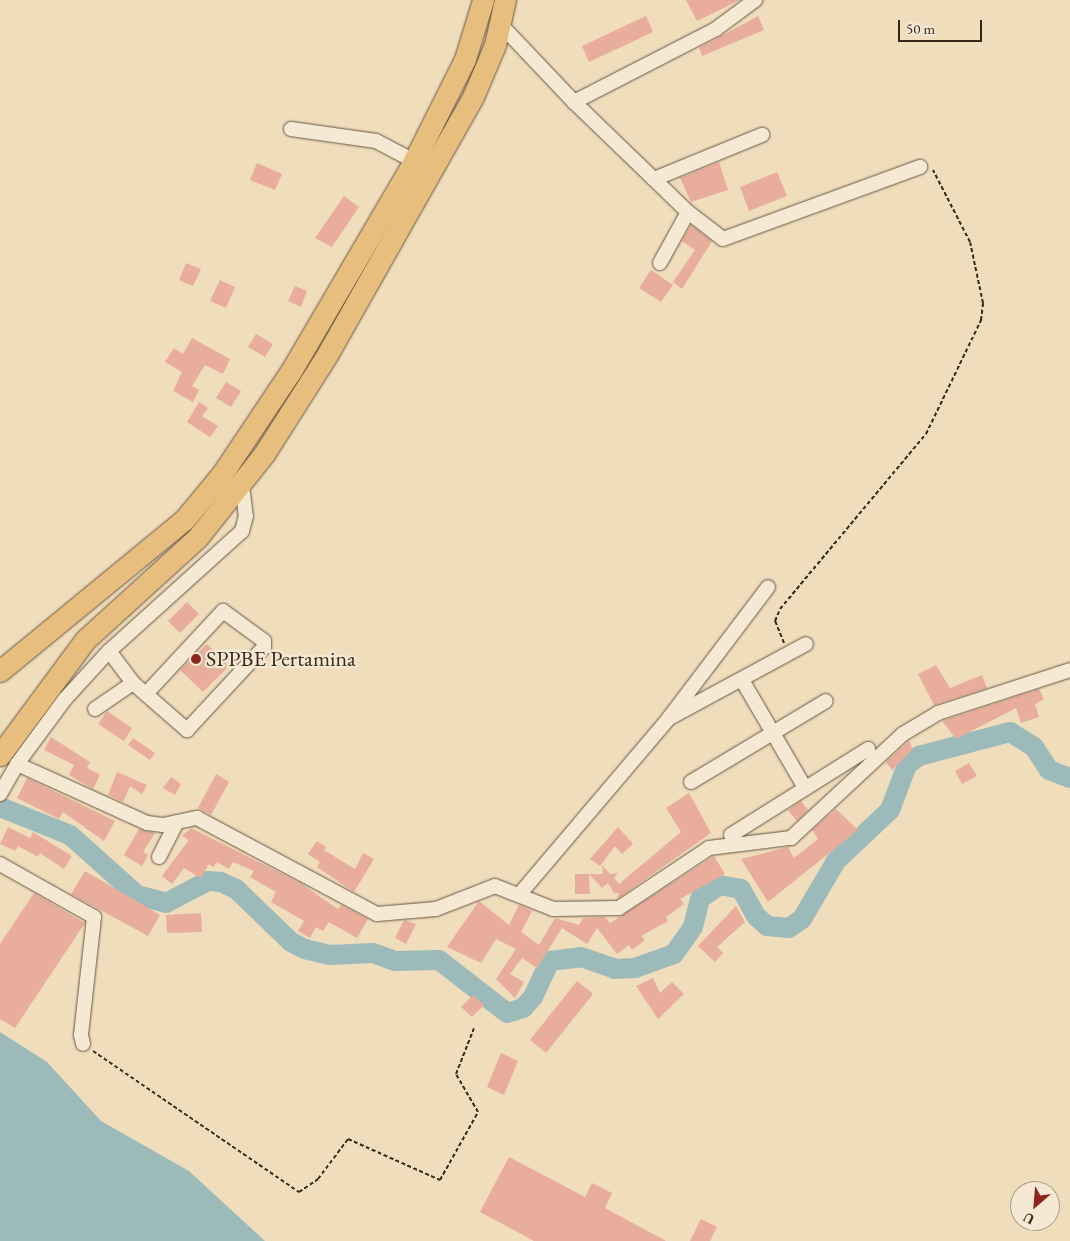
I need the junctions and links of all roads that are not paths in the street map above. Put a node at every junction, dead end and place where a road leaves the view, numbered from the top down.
1 (483, 0) edge
2 (505, 0) edge
3 (755, 0) edge
4 (500, 24) junction
5 (574, 102) junction
6 (291, 129) dead end
7 (762, 135) dead end
8 (414, 161) junction
9 (920, 167) road end
10 (654, 179) junction
11 (688, 212) junction
12 (660, 263) dead end
13 (242, 485) junction
14 (768, 587) dead end
15 (806, 644) dead end
16 (109, 651) junction
17 (1070, 670) edge
18 (0, 671) edge
19 (742, 680) junction
20 (132, 683) junction
21 (146, 694) junction
22 (826, 700) dead end
23 (95, 709) dead end
24 (669, 718) junction
25 (773, 733) junction
26 (868, 750) dead end
27 (9, 759) edge
28 (691, 782) dead end
29 (4, 787) edge
30 (805, 788) junction
31 (177, 822) junction
32 (731, 835) dead end
33 (159, 857) dead end
34 (0, 864) edge
35 (519, 895) junction
36 (83, 1044) road end

1 - 8 highway
2 - 4 highway
3 - 5 street
4 - 5 street
4 - 13 highway
5 - 10 street
6 - 8 street
7 - 10 street
8 - 18 highway
9 - 11 street
10 - 11 street
11 - 12 street
13 - 16 street
13 - 27 highway
14 - 24 street
15 - 19 street
16 - 20 street
16 - 27 street
17 - 35 street
19 - 24 street
19 - 25 street
20 - 21 street
20 - 23 street
21 - 21 street
22 - 25 street
24 - 35 street
25 - 28 street
25 - 30 street
26 - 30 street
27 - 29 street
27 - 31 street
30 - 32 street
31 - 33 street
31 - 35 street
34 - 36 street

